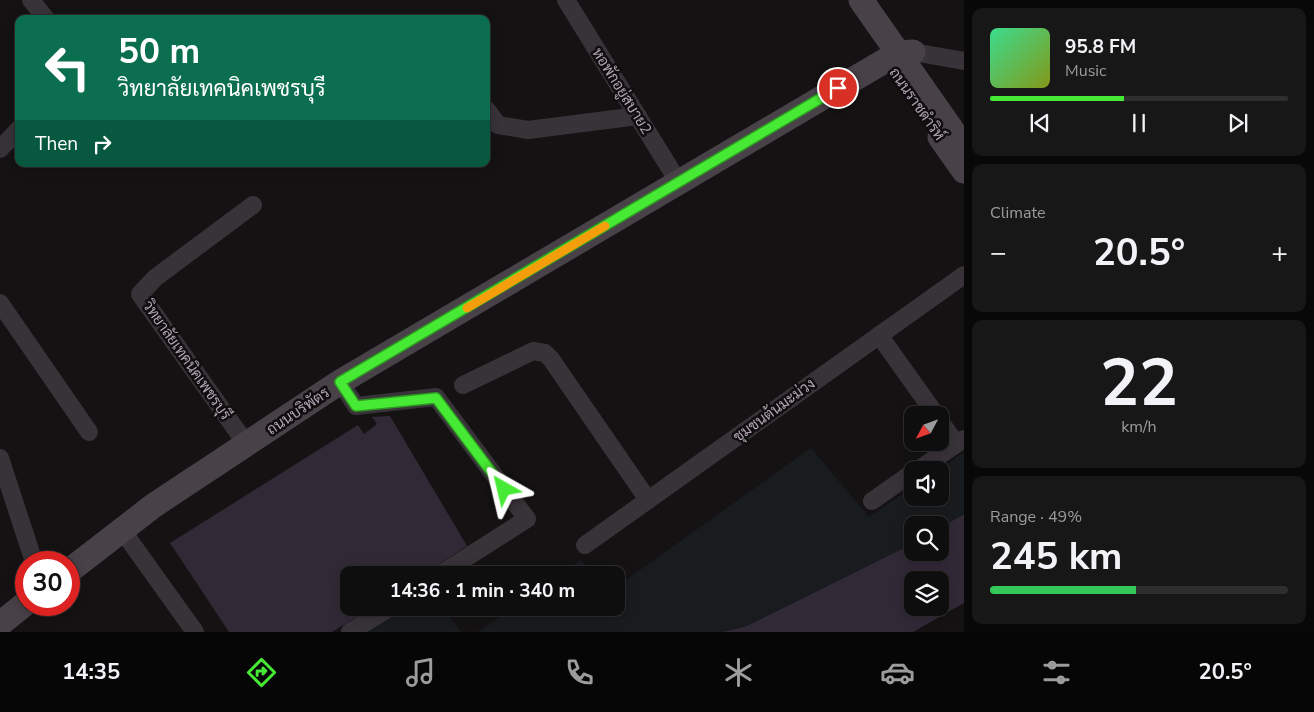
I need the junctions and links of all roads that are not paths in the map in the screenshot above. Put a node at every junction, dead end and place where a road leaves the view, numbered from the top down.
1 (31, 0) edge
2 (566, 0) edge
3 (861, 0) edge
4 (43, 15) edge
5 (899, 55) junction
6 (964, 61) edge
7 (490, 114) edge
8 (638, 116) junction
9 (964, 125) edge
10 (15, 133) edge
11 (964, 147) edge
12 (0, 149) edge
13 (964, 171) edge
14 (679, 183) junction
15 (253, 205) dead end
16 (964, 275) edge
17 (0, 304) edge
18 (879, 335) junction
19 (340, 382) junction
20 (463, 385) dead end
21 (930, 406) edge
22 (949, 430) edge
23 (89, 432) dead end
24 (960, 441) edge
25 (247, 445) junction
26 (0, 458) edge
27 (931, 461) edge
28 (904, 479) edge
29 (648, 500) junction
30 (872, 501) dead end
31 (122, 530) junction
32 (585, 545) dead end
33 (30, 551) edge
34 (80, 562) edge
35 (453, 566) edge
36 (15, 612) edge
37 (375, 616) edge
38 (0, 624) edge
39 (195, 632) edge
40 (350, 632) edge

1 - 4 street
2 - 8 street, หอพักอยู่สบาย2
3 - 5 street, ถนนราชดำริห์
5 - 6 street
5 - 9 street, ถนนราชดำริห์
5 - 11 street, ถนนราชดำริห์
5 - 13 street, ถนนราชดำริห์
5 - 14 street, ถนนบริพัตร
7 - 8 street
8 - 14 street, หอพักอยู่สบาย2
10 - 12 street
14 - 19 street, ถนนบริพัตร
15 - 25 street, วิทยาลัยเทคนิคเพชรบุรี
16 - 18 street, ชุมชนต้นมะม่วง
17 - 23 street
18 - 21 street
18 - 29 street, ชุมชนต้นมะม่วง
19 - 25 street, ถนนบริพัตร
19 - 35 street
20 - 29 street
22 - 24 street
24 - 27 street
25 - 31 street, ถนนบริพัตร
26 - 33 street
28 - 30 street
29 - 32 street, ชุมชนต้นมะม่วง
31 - 34 street, ถนนบริพัตร
31 - 39 street
36 - 38 street
37 - 40 street

